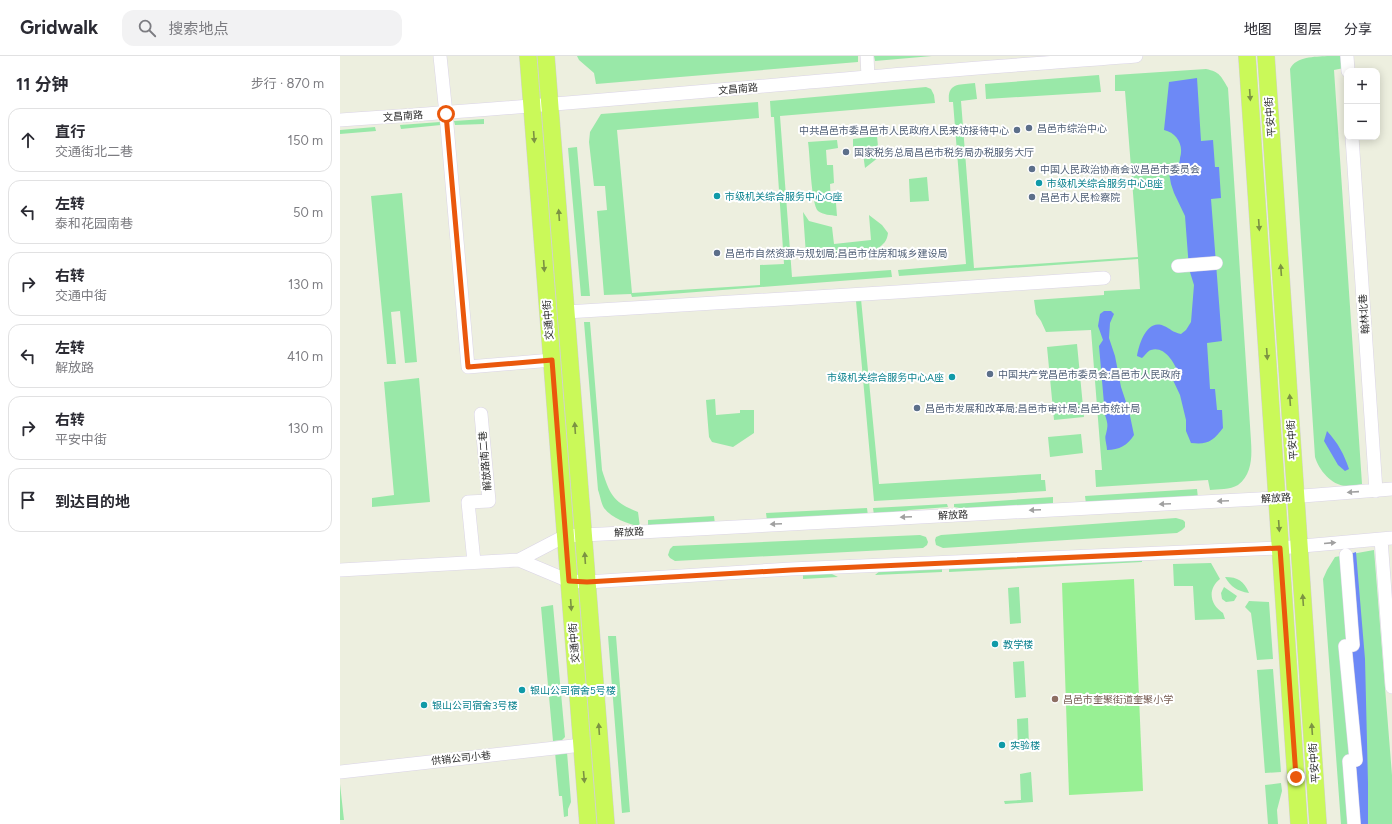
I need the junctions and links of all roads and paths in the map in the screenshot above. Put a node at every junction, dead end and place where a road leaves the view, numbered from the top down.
1 (440, 56) edge
2 (528, 56) edge
3 (546, 56) edge
4 (867, 56) edge
5 (1136, 56) edge
6 (1247, 56) edge
7 (1266, 56) edge
8 (1346, 56) edge
9 (1348, 68) edge
10 (868, 77) junction
11 (550, 104) junction
12 (532, 106) junction
13 (446, 114) junction
14 (340, 120) edge
15 (1352, 140) edge
16 (1216, 262) dead end
17 (1183, 265) dead end
18 (1104, 278) dead end
19 (566, 312) junction
20 (552, 360) junction
21 (481, 414) dead end
22 (1392, 489) edge
23 (1376, 491) junction
24 (1296, 496) junction
25 (1277, 498) junction
26 (584, 535) junction
27 (565, 536) junction
28 (1386, 539) edge
29 (1299, 546) junction
30 (1280, 548) junction
31 (1346, 555) dead end
32 (519, 560) junction
33 (474, 562) junction
34 (340, 570) edge
35 (569, 581) junction
36 (587, 582) junction
37 (1392, 687) edge
38 (582, 745) junction
39 (340, 772) edge
40 (588, 824) edge
41 (606, 824) edge
42 (1299, 824) edge
43 (1318, 824) edge
44 (1354, 824) edge

1 - 13 street
2 - 12 main road, 交通中街
3 - 11 main road, 交通中街
4 - 10 street
5 - 10 street, 文昌南路
6 -> 25 main road, 平安中街
24 -> 7 main road, 平安中街
8 - 9 street
10 - 11 street, 文昌南路
11 - 12 street, 文昌南路
19 -> 11 main road, 交通中街
12 - 13 street, 文昌南路
12 -> 20 main road, 交通中街
13 - 14 street, 文昌南路
13 - 20 street
15 - 23 street, 翰林北巷
16 - 17 street
18 - 19 street
26 -> 19 main road, 交通中街
20 - 27 main road, 交通中街
21 - 33 street, 解放路南二巷
22 - 23 street, 解放路
23 -> 24 street, 解放路
24 - 25 street, 解放路
24 - 29 main road, 平安中街
25 -> 26 street, 解放路
25 -> 30 main road, 平安中街
26 - 27 street, 解放路
36 -> 26 main road, 交通中街
27 - 32 street, 解放路
27 - 35 main road, 交通中街
29 -> 28 street, 解放路
28 - 37 street
29 - 30 street, 解放路
43 -> 29 main road, 平安中街
30 - 36 street, 解放路
30 - 42 main road, 平安中街
31 - 44 street
32 - 33 street, 解放路
32 - 35 street, 解放路
33 - 34 street, 解放路
35 - 36 street, 解放路
35 -> 38 main road, 交通中街
41 -> 36 main road, 交通中街
38 - 39 street, 供销公司小巷
38 -> 40 main road, 交通中街

